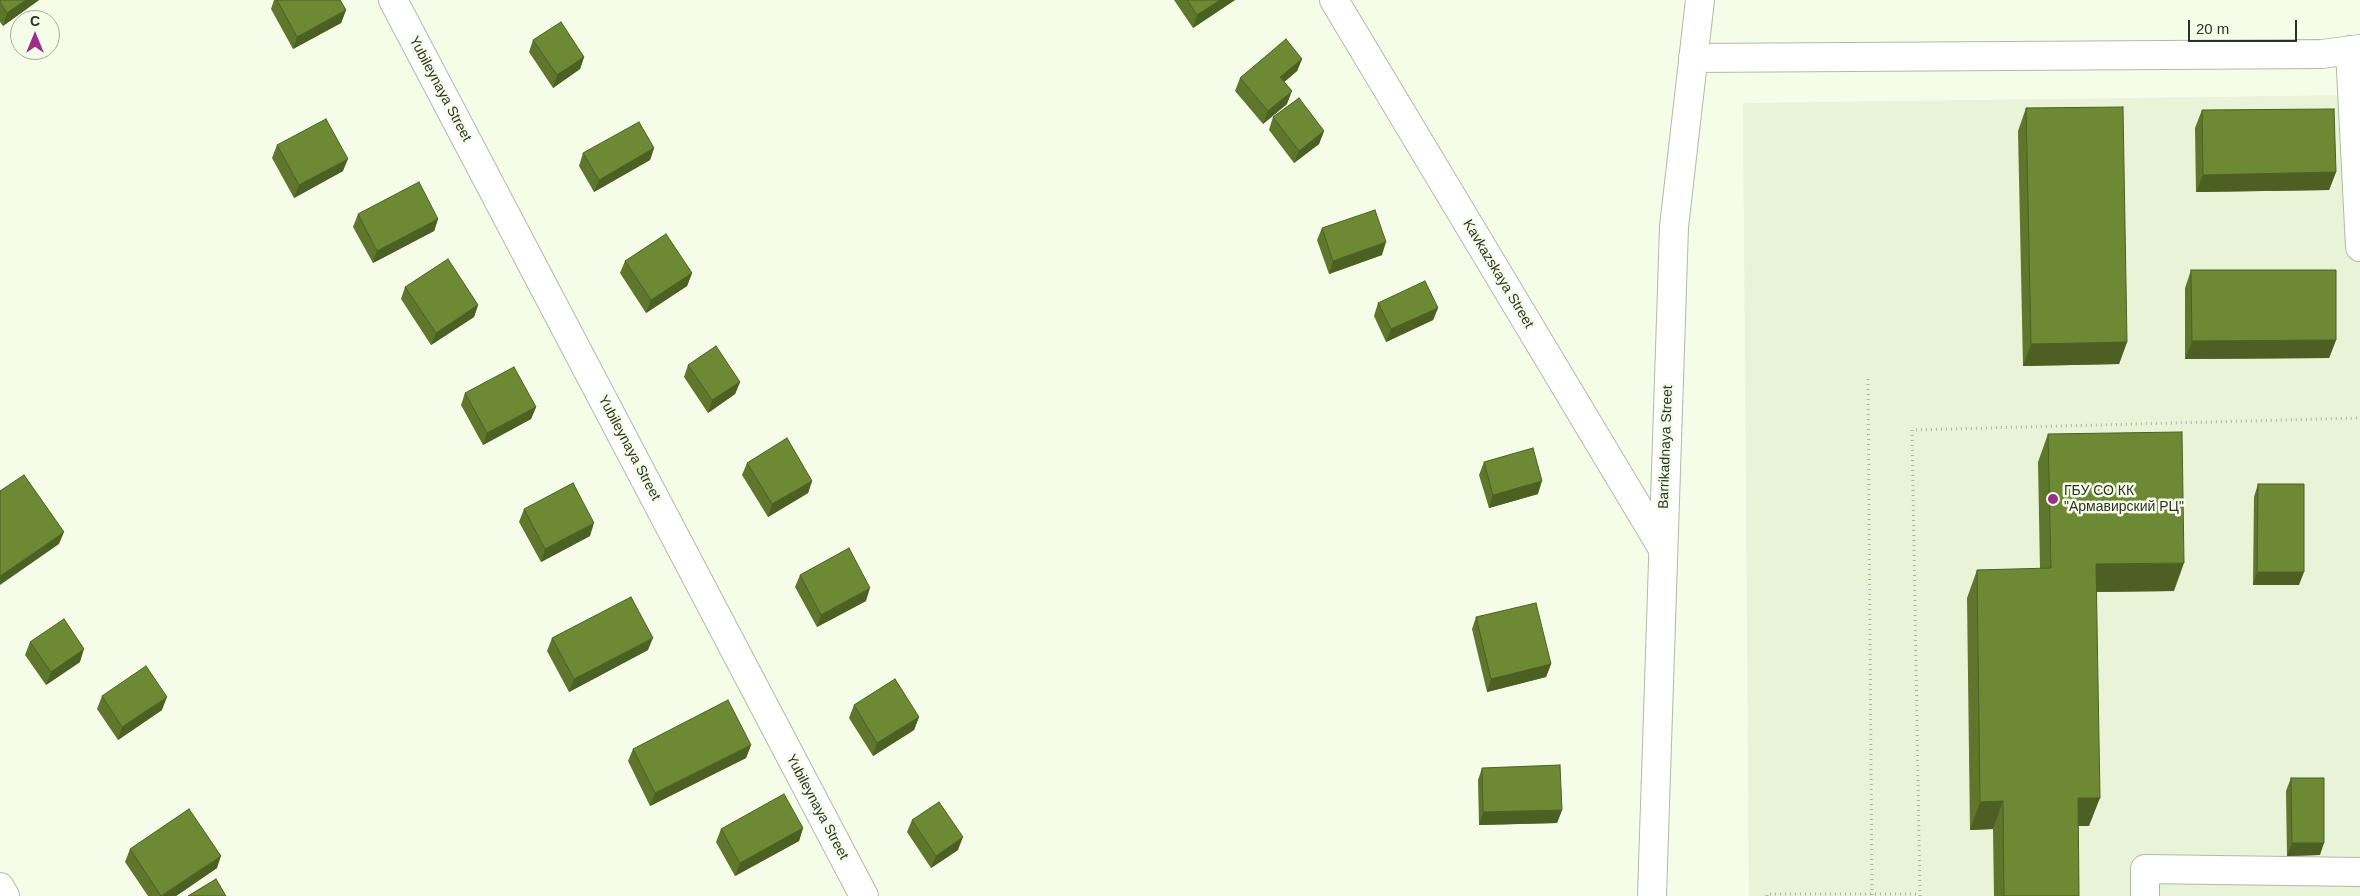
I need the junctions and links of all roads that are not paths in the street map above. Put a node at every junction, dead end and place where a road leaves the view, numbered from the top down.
1 (394, 0) edge
2 (1334, 0) edge
3 (1700, 0) edge
4 (2355, 49) edge
5 (1693, 58) junction
6 (2360, 247) edge
7 (1663, 548) junction
8 (2360, 872) edge
9 (0, 887) edge
10 (5, 896) edge
11 (864, 896) edge
12 (1652, 896) edge
13 (2145, 896) edge

1 - 11 street, Yubileynaya Street
2 - 7 street, Kavkazskaya Street
3 - 5 street, Barrikadnaya Street
4 - 5 street
4 - 6 street
5 - 7 street, Barrikadnaya Street
7 - 12 street, Barrikadnaya Street
8 - 13 street
9 - 10 street

